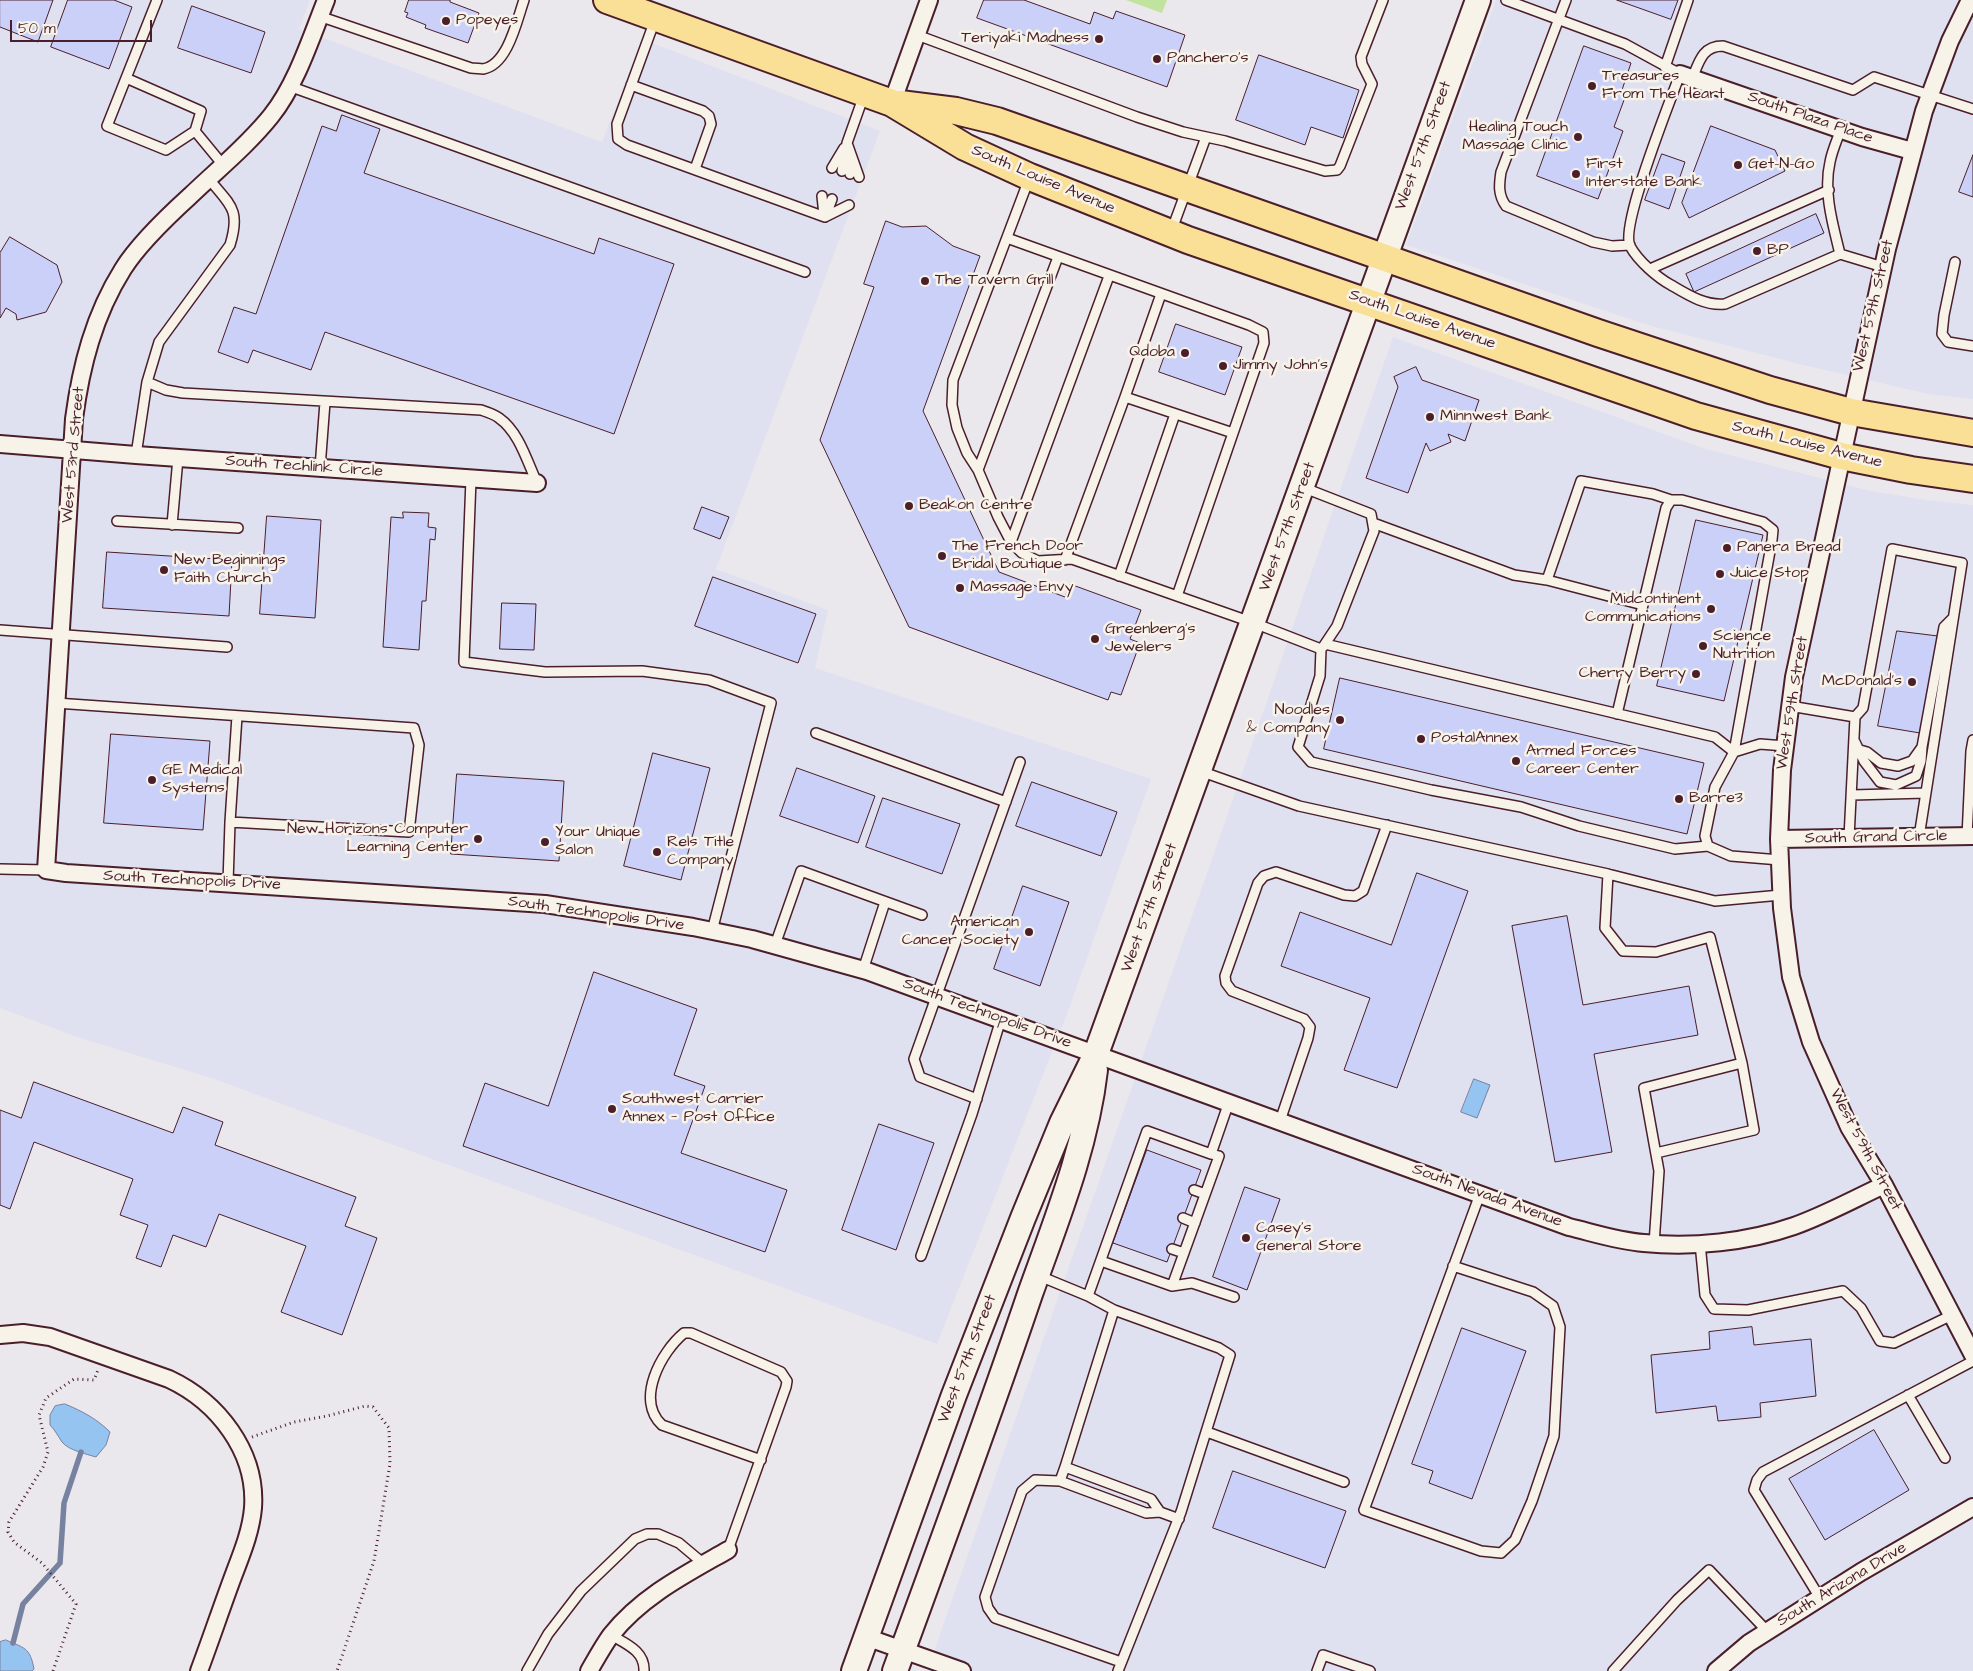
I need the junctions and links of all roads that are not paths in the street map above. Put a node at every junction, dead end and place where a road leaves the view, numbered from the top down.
1 (157, 0) edge
2 (326, 0) edge
3 (524, 0) edge
4 (607, 0) edge
5 (929, 0) edge
6 (1383, 0) edge
7 (1478, 0) edge
8 (1506, 0) edge
9 (1566, 0) edge
10 (1688, 0) edge
11 (1970, 0) edge
12 (319, 16) junction
13 (655, 18) junction
14 (1559, 20) junction
15 (916, 35) junction
16 (1665, 67) junction
17 (1686, 76) junction
18 (126, 78) junction
19 (631, 85) junction
20 (289, 86) junction
21 (865, 94) junction
22 (1930, 95) junction
23 (892, 103) junction
24 (1973, 109) edge
25 (1841, 129) junction
26 (195, 131) junction
27 (1206, 137) junction
28 (847, 143) junction
29 (1912, 151) junction
30 (223, 165) junction
31 (832, 168) dead end
32 (695, 170) junction
33 (1030, 177) junction
34 (208, 179) junction
35 (1188, 187) junction
36 (1829, 190) junction
37 (822, 196) dead end
38 (835, 200) dead end
39 (849, 205) dead end
40 (825, 217) junction
41 (1171, 233) junction
42 (1007, 238) junction
43 (1630, 245) junction
44 (1840, 254) junction
45 (1058, 257) junction
46 (1384, 258) junction
47 (1955, 262) dead end
48 (1883, 267) junction
49 (1650, 269) junction
50 (804, 272) dead end
51 (1109, 276) junction
52 (1161, 294) junction
53 (1369, 301) junction
54 (1973, 346) edge
55 (147, 382) junction
56 (1125, 397) junction
57 (325, 402) junction
58 (1851, 412) junction
59 (1175, 414) junction
60 (1233, 433) junction
61 (1973, 433) edge
62 (0, 444) edge
63 (72, 449) junction
64 (136, 456) junction
65 (1841, 456) junction
66 (178, 458) junction
67 (320, 468) junction
68 (978, 470) junction
69 (471, 478) junction
70 (1973, 479) edge
71 (537, 483) joint
72 (1302, 487) junction
73 (1671, 500) junction
74 (116, 522) dead end
75 (1373, 523) junction
76 (172, 524) junction
77 (238, 528) dead end
78 (1011, 542) junction
79 (1065, 560) junction
80 (1119, 576) junction
81 (1547, 580) junction
82 (1177, 596) junction
83 (1643, 606) junction
84 (1953, 618) junction
85 (1254, 623) junction
86 (0, 630) edge
87 (60, 636) junction
88 (227, 647) dead end
89 (1323, 647) junction
90 (56, 703) junction
91 (1790, 706) junction
92 (1617, 714) junction
93 (237, 716) junction
94 (1855, 717) junction
95 (816, 733) dead end
96 (1973, 740) edge
97 (1785, 746) junction
98 (1857, 746) junction
99 (1922, 747) junction
100 (1734, 752) junction
101 (1972, 752) edge
102 (1020, 762) dead end
103 (1200, 771) junction
104 (1926, 792) junction
105 (1852, 795) junction
106 (1006, 802) junction
107 (230, 822) junction
108 (1387, 825) junction
109 (1970, 836) edge
110 (1919, 837) junction
111 (1849, 838) junction
112 (1779, 839) junction
113 (1708, 846) junction
114 (1780, 860) junction
115 (0, 869) edge
116 (46, 870) junction
117 (1608, 874) junction
118 (228, 883) junction
119 (1781, 895) junction
120 (885, 902) junction
121 (922, 915) dead end
122 (712, 931) junction
123 (775, 945) junction
124 (863, 970) junction
125 (936, 996) junction
126 (1001, 1019) junction
127 (1096, 1054) junction
128 (1742, 1063) junction
129 (977, 1099) junction
130 (1229, 1102) junction
131 (1280, 1121) junction
132 (1656, 1153) junction
133 (1211, 1154) junction
134 (1884, 1185) junction
135 (1194, 1190) dead end
136 (1205, 1194) junction
137 (1480, 1194) junction
138 (1183, 1218) dead end
139 (1195, 1223) junction
140 (1700, 1243) junction
141 (1654, 1244) junction
142 (1172, 1249) dead end
143 (1184, 1253) junction
144 (921, 1256) dead end
145 (1101, 1261) junction
146 (1453, 1266) junction
147 (1037, 1275) junction
148 (1172, 1286) junction
149 (1088, 1296) junction
150 (1234, 1297) dead end
151 (1114, 1310) junction
152 (1952, 1314) junction
153 (0, 1334) edge
154 (1973, 1355) edge
155 (1973, 1361) edge
156 (1908, 1395) junction
157 (1207, 1432) junction
158 (1945, 1458) dead end
159 (761, 1460) junction
160 (1065, 1467) junction
161 (1060, 1481) junction
162 (1344, 1482) dead end
163 (1973, 1507) edge
164 (1160, 1512) junction
165 (1179, 1520) junction
166 (728, 1550) joint
167 (704, 1564) junction
168 (1820, 1598) junction
169 (1767, 1631) junction
170 (611, 1635) junction
171 (866, 1637) junction
172 (899, 1660) edge
173 (1119, 1667) edge
174 (199, 1671) edge
175 (527, 1671) edge
176 (589, 1671) edge
177 (644, 1671) edge
178 (854, 1671) edge
179 (962, 1671) edge
180 (1317, 1671) edge
181 (1370, 1671) edge
182 (1613, 1671) edge
183 (1716, 1671) edge

1 - 18 lane
2 - 12 street, West 53rd Street
3 - 12 lane
4 - 13 main road, South Louise Avenue
5 - 15 street
6 - 27 lane
7 - 46 main road, West 57th Street
8 - 14 lane
9 - 14 lane
10 - 16 lane
11 - 22 street, West 59th Street
12 - 20 street, West 53rd Street
13 - 19 lane
13 - 21 main road, South Louise Avenue
14 - 16 lane
14 - 43 lane
15 - 23 street
15 - 27 lane
16 - 17 lane
17 - 22 lane
17 - 25 street, South Plaza Place
17 - 43 lane
18 - 26 lane
18 - 26 lane
19 - 32 lane
19 - 32 lane
20 - 30 street, West 53rd Street
20 - 50 lane
21 - 23 main road, South Louise Avenue
21 - 28 lane
22 - 24 lane
22 - 29 street, West 59th Street
23 - 33 main road, South Louise Avenue
23 - 35 main road, South Louise Avenue
25 - 29 street, South Plaza Place
25 - 36 lane
26 - 30 lane
27 - 35 lane
28 - 28 lane
28 - 31 lane
29 - 48 street, West 59th Street
30 - 34 street, West 53rd Street
32 - 40 lane
33 - 41 main road, South Louise Avenue
33 - 42 lane
34 - 55 lane
34 - 63 street, West 53rd Street
35 - 41 lane
35 - 46 main road, South Louise Avenue
36 - 44 lane
36 - 49 lane
37 - 40 lane
38 - 40 lane
39 - 40 lane
41 - 53 main road, South Louise Avenue
42 - 45 lane
42 - 68 lane
43 - 49 lane
44 - 48 lane
44 - 49 lane
45 - 51 lane
45 - 68 lane
46 - 53 main road, West 57th Street
46 - 58 main road, South Louise Avenue
47 - 54 lane
48 - 58 street, West 59th Street
51 - 52 lane
51 - 78 lane
52 - 56 lane
52 - 60 lane
53 - 65 main road, South Louise Avenue
53 - 72 main road, West 57th Street
55 - 57 lane
55 - 64 lane
56 - 59 lane
56 - 79 lane
57 - 67 lane
57 - 71 lane
58 - 61 main road, South Louise Avenue
58 - 65 street, West 59th Street
59 - 60 lane
59 - 80 lane
60 - 82 lane
62 - 63 street, South Techlink Circle
63 - 64 street, South Techlink Circle
63 - 87 street, West 53rd Street
64 - 66 street, South Techlink Circle
65 - 70 main road, South Louise Avenue
65 - 91 street, West 59th Street
66 - 67 street, South Techlink Circle
66 - 76 lane
67 - 69 street, South Techlink Circle
68 - 78 lane
69 - 71 street, South Techlink Circle
69 - 122 lane
72 - 75 lane
72 - 85 main road, West 57th Street
73 - 81 lane
73 - 83 lane
73 - 100 lane
74 - 76 lane
75 - 81 lane
75 - 89 lane
76 - 77 lane
78 - 79 lane
79 - 80 lane
80 - 82 lane
81 - 83 lane
82 - 85 lane
83 - 92 lane
84 - 94 lane
84 - 99 lane
84 - 104 lane
85 - 89 lane
85 - 103 main road, West 57th Street
86 - 87 lane
87 - 88 lane
87 - 90 street, West 53rd Street
89 - 92 lane
89 - 113 lane
90 - 93 lane
90 - 116 street, West 53rd Street
91 - 94 lane
91 - 97 street, West 59th Street
92 - 100 lane
93 - 107 lane
93 - 107 lane
94 - 98 lane
95 - 106 lane
96 - 101 lane
97 - 100 lane
97 - 112 street, West 59th Street
98 - 99 lane
98 - 99 lane
98 - 105 lane
100 - 113 lane
101 - 109 lane
102 - 106 lane
103 - 108 lane
103 - 127 main road, West 57th Street
104 - 105 lane
104 - 110 lane
105 - 111 lane
106 - 125 lane
107 - 118 lane
108 - 117 lane
108 - 131 lane
109 - 110 street, South Grand Circle
110 - 111 street, South Grand Circle
111 - 112 street, South Grand Circle
112 - 114 street, West 59th Street
113 - 114 lane
114 - 119 street, West 59th Street
115 - 116 lane
116 - 118 street, South Technopolis Drive
117 - 119 lane
117 - 128 lane
118 - 122 street, South Technopolis Drive
119 - 134 street, West 59th Street
120 - 121 lane
120 - 123 lane
120 - 124 lane
122 - 123 street, South Technopolis Drive
123 - 124 street, South Technopolis Drive
124 - 125 street, South Technopolis Drive
125 - 126 street, South Technopolis Drive
125 - 129 lane
126 - 127 street, South Technopolis Drive
126 - 129 lane
127 - 130 street, South Nevada Avenue
127 - 147 main road, West 57th Street
127 - 171 main road, West 57th Street
128 - 132 lane
128 - 132 lane
129 - 144 lane
130 - 131 street, South Nevada Avenue
130 - 133 lane
131 - 137 street, South Nevada Avenue
132 - 141 lane
133 - 136 lane
133 - 145 lane
134 - 140 street, South Nevada Avenue
134 - 152 street, West 59th Street
135 - 136 lane
136 - 139 lane
137 - 141 street, South Nevada Avenue
137 - 146 lane
138 - 139 lane
139 - 143 lane
140 - 141 street, South Nevada Avenue
140 - 152 lane
142 - 143 lane
143 - 148 lane
145 - 148 lane
145 - 149 lane
146 - 146 lane
147 - 149 lane
147 - 172 main road, West 57th Street
148 - 150 lane
149 - 151 lane
151 - 157 lane
151 - 160 lane
152 - 154 street, West 59th Street
153 - 174 street
155 - 156 lane
156 - 158 lane
156 - 168 lane
157 - 162 lane
157 - 165 lane
159 - 159 lane
159 - 166 lane
160 - 161 lane
160 - 164 lane
161 - 164 lane
161 - 173 lane
163 - 168 street, South Arizona Drive
164 - 165 lane
165 - 173 lane
166 - 167 street
167 - 170 street
167 - 175 lane
168 - 169 street, South Arizona Drive
169 - 182 lane
169 - 183 street, South Arizona Drive
170 - 176 street
170 - 177 lane
171 - 172 street
171 - 178 main road, West 57th Street
172 - 179 street
180 - 181 lane

